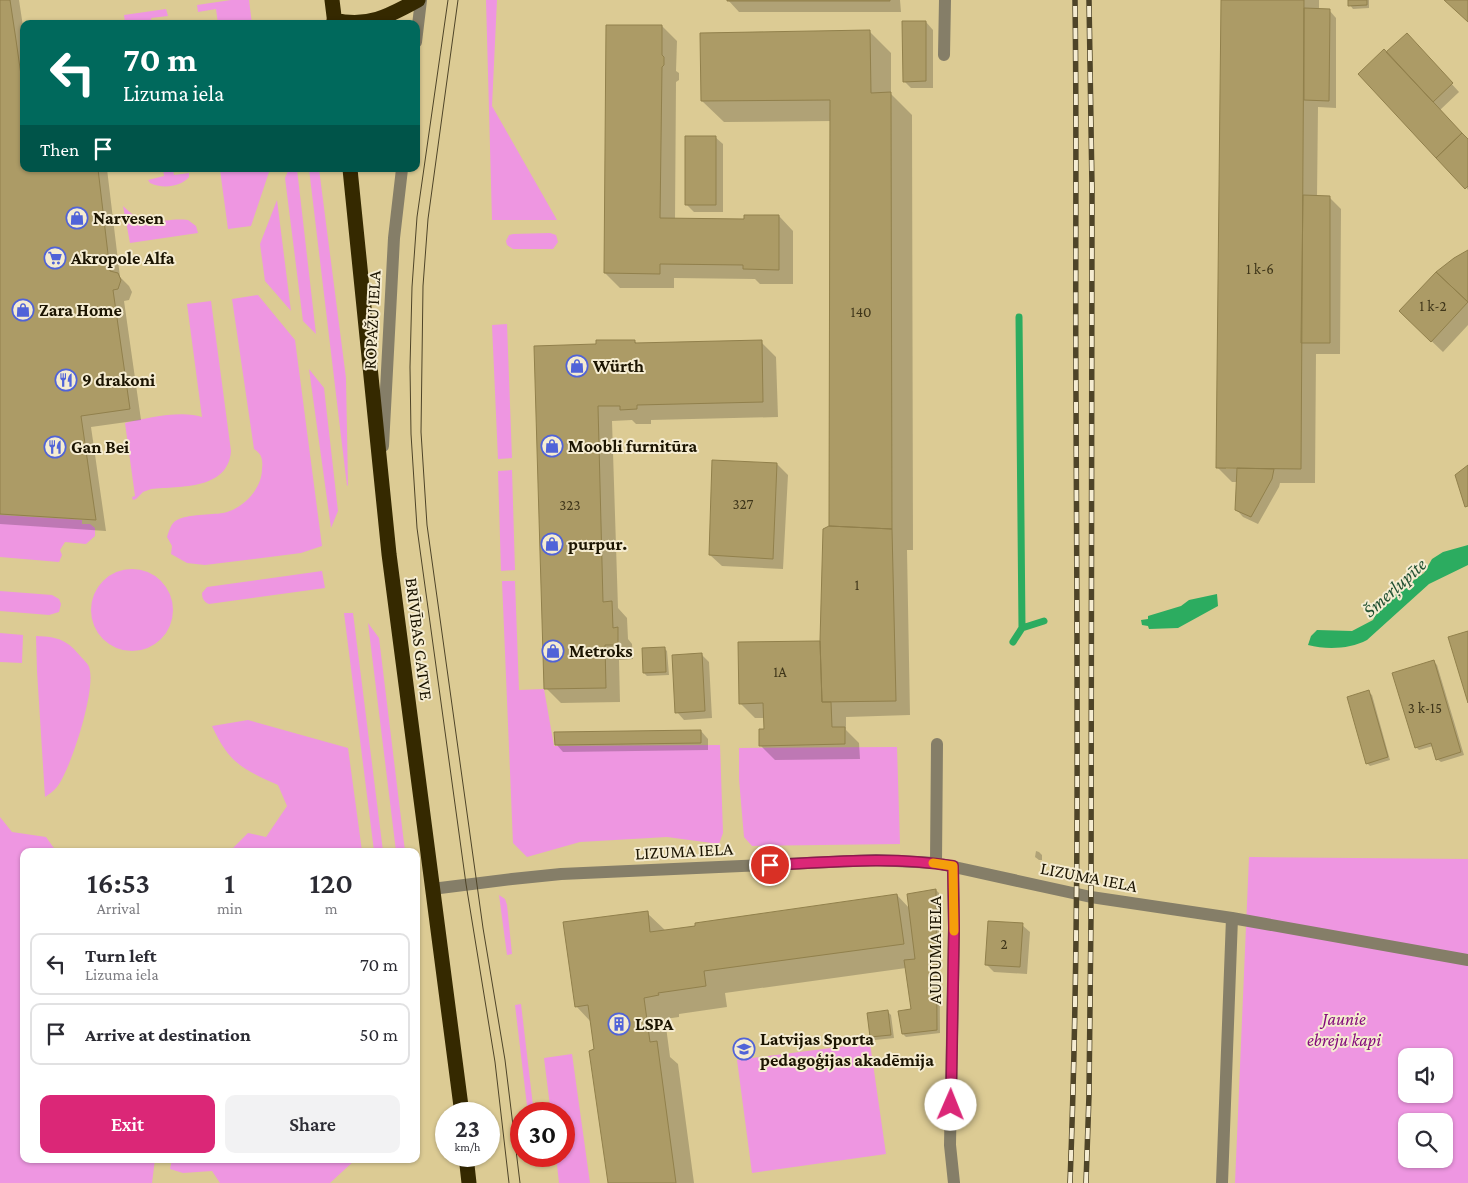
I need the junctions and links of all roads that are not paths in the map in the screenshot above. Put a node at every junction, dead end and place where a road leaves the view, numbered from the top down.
1 (332, 0) edge
2 (419, 0) edge
3 (946, 0) edge
4 (334, 20) edge
5 (376, 20) edge
6 (418, 20) edge
7 (944, 55) dead end
8 (350, 172) edge
9 (402, 172) edge
10 (382, 473) junction
11 (937, 744) dead end
12 (936, 863) junction
13 (953, 866) junction
14 (432, 888) junction
15 (1232, 918) junction
16 (1468, 960) edge
17 (460, 1102) edge
18 (467, 1167) edge
19 (469, 1183) edge
20 (954, 1183) edge
21 (1222, 1183) edge

1 - 4 highway
2 - 5 highway
2 - 6 street
3 - 7 street
8 - 10 highway, BRĪVĪBAS GATVE
9 - 10 street, ROPAŽU IELA
10 - 14 highway, BRĪVĪBAS GATVE
11 - 12 street
12 - 13 street, LIZUMA IELA
12 - 14 street, LIZUMA IELA
13 - 15 street, LIZUMA IELA
13 - 20 street, AUDUMA IELA
14 - 17 highway, BRĪVĪBAS GATVE
15 - 16 street, LIZUMA IELA
15 - 21 street
18 - 19 highway

